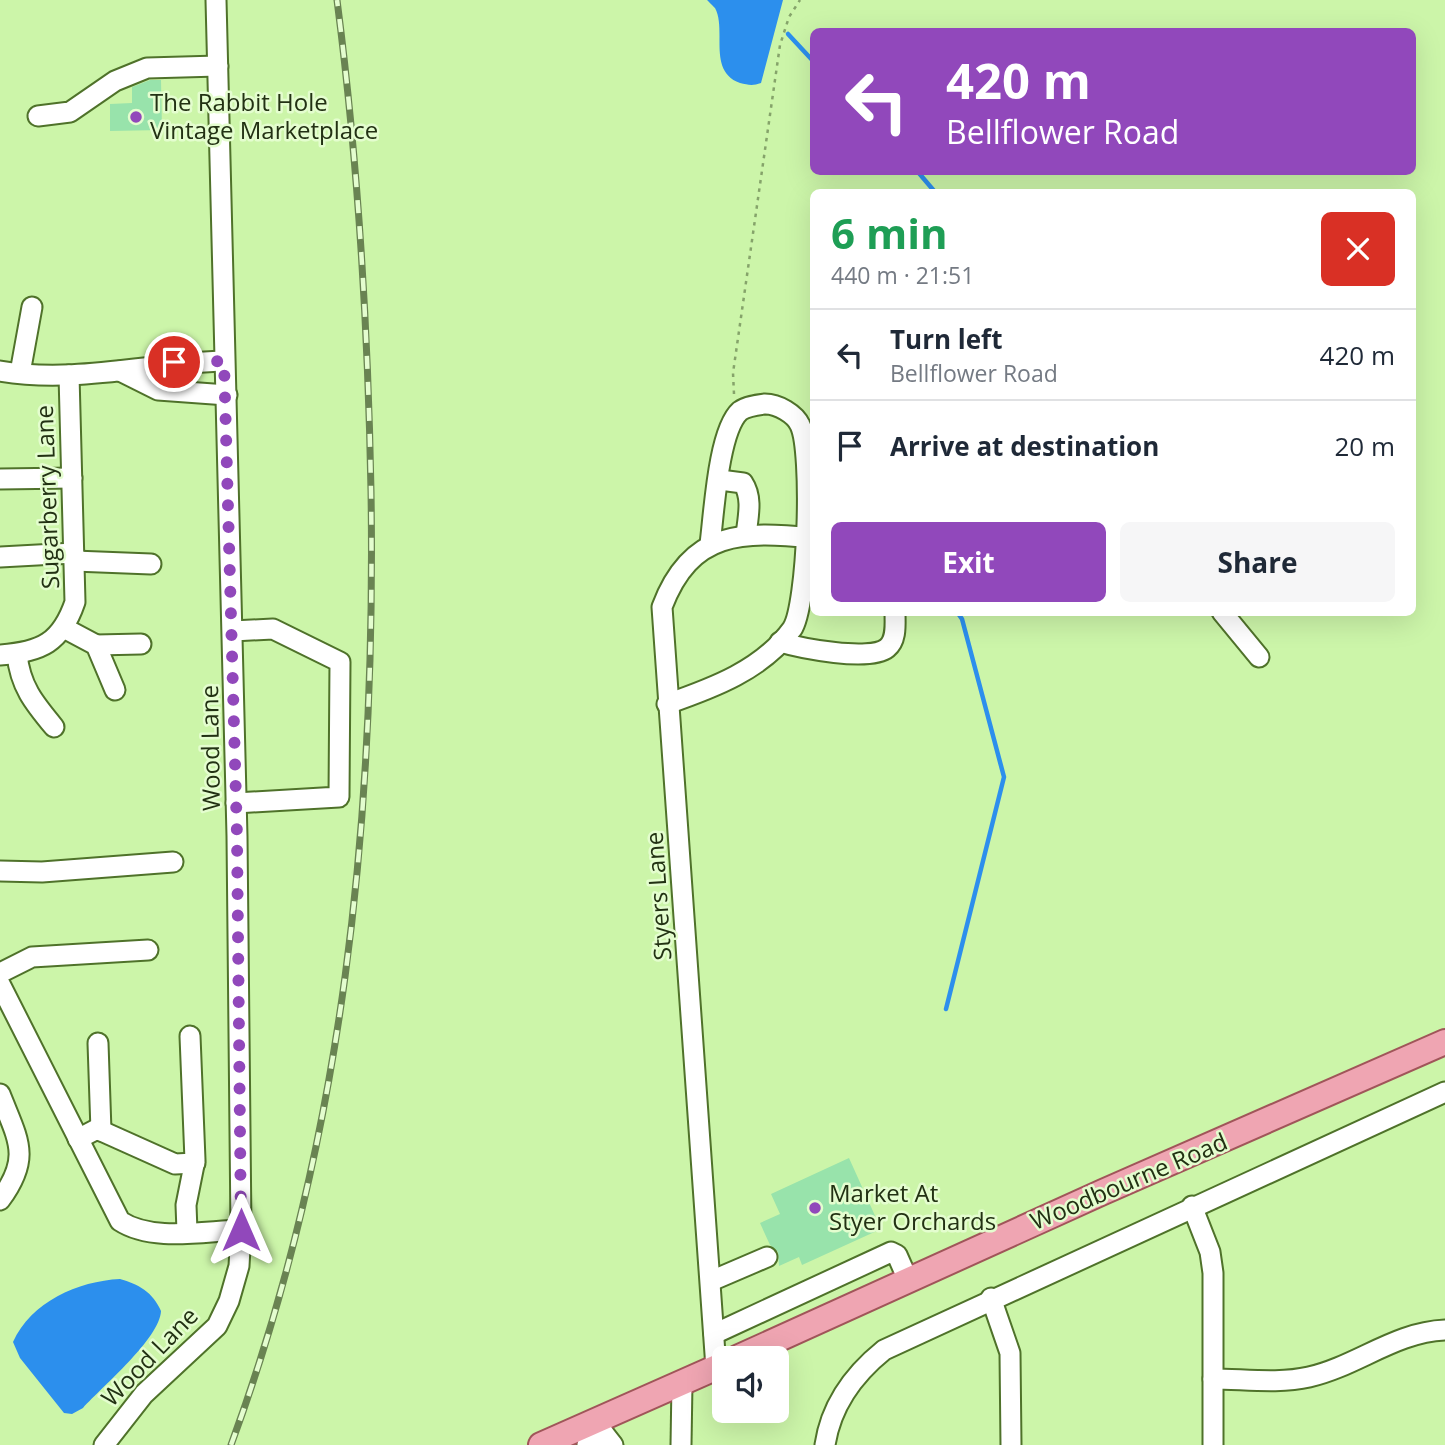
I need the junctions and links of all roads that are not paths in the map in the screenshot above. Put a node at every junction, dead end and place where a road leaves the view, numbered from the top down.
1 (216, 0) edge
2 (218, 66) junction
3 (38, 117) dead end
4 (32, 307) dead end
5 (224, 361) junction
6 (120, 371) junction
7 (10, 372) edge
8 (69, 374) junction
9 (227, 395) junction
10 (72, 478) junction
11 (0, 479) edge
12 (719, 480) junction
13 (746, 535) junction
14 (809, 537) edge
15 (709, 544) junction
16 (0, 557) edge
17 (74, 557) junction
18 (151, 564) dead end
19 (809, 568) edge
20 (807, 609) edge
21 (895, 616) edge
22 (1225, 616) edge
23 (64, 628) junction
24 (233, 631) junction
25 (780, 642) junction
26 (141, 644) dead end
27 (96, 645) junction
28 (8, 654) edge
29 (1259, 657) dead end
30 (115, 690) dead end
31 (667, 705) junction
32 (54, 727) dead end
33 (236, 803) junction
34 (173, 862) dead end
35 (0, 871) edge
36 (148, 950) dead end
37 (0, 974) edge
38 (0, 984) edge
39 (190, 1036) dead end
40 (1445, 1042) edge
41 (98, 1044) dead end
42 (1445, 1092) edge
43 (0, 1094) edge
44 (101, 1131) junction
45 (78, 1139) junction
46 (195, 1163) junction
47 (0, 1200) edge
48 (1192, 1206) junction
49 (241, 1230) junction
50 (187, 1231) junction
51 (767, 1257) dead end
52 (908, 1280) junction
53 (711, 1281) junction
54 (802, 1293) junction
55 (991, 1298) junction
56 (816, 1322) junction
57 (1445, 1330) edge
58 (714, 1334) junction
59 (719, 1346) edge
60 (763, 1346) edge
61 (712, 1369) edge
62 (1213, 1379) junction
63 (682, 1383) junction
64 (604, 1433) edge
65 (104, 1445) edge
66 (541, 1445) edge
67 (587, 1445) edge
68 (681, 1445) edge
69 (825, 1445) edge
70 (1011, 1445) edge
71 (1213, 1445) edge

1 - 2 street, Wood Lane
2 - 3 street
2 - 5 street, Wood Lane
4 - 7 street
5 - 6 street
5 - 9 street, Wood Lane
6 - 8 street
6 - 9 street
7 - 8 street
8 - 10 street, Sugarberry Lane
9 - 24 street, Wood Lane
10 - 11 street
10 - 17 street, Sugarberry Lane
12 - 13 street
12 - 14 street
12 - 15 street
13 - 14 street
13 - 15 street
14 - 19 street
15 - 31 street, Styers Lane
16 - 17 street
17 - 18 street
17 - 23 street, Sugarberry Lane
19 - 20 street
20 - 25 street
21 - 25 street
22 - 29 street
23 - 27 street
23 - 28 street
24 - 33 street, Wood Lane
24 - 33 street
25 - 31 street
26 - 27 street
27 - 30 street
28 - 32 street
31 - 53 street, Styers Lane
33 - 49 street, Wood Lane
34 - 35 street
36 - 37 street
38 - 45 street
39 - 46 street
40 - 52 main road, Woodbourne Road
41 - 44 street
42 - 48 street
43 - 47 street
44 - 45 street
44 - 46 street
45 - 50 street
46 - 50 street
48 - 55 street
48 - 62 street
49 - 50 street
49 - 65 street, Wood Lane
51 - 53 street
52 - 54 street
52 - 56 main road, Woodbourne Road
53 - 58 street, Styers Lane
54 - 56 street
54 - 58 street
55 - 69 street
55 - 70 street
56 - 60 main road, Woodbourne Road
57 - 62 street
58 - 59 street, Styers Lane
61 - 63 main road, Woodbourne Road
62 - 71 street
63 - 64 main road, Woodbourne Road
63 - 68 street
64 - 66 main road, Woodbourne Road
64 - 67 street

